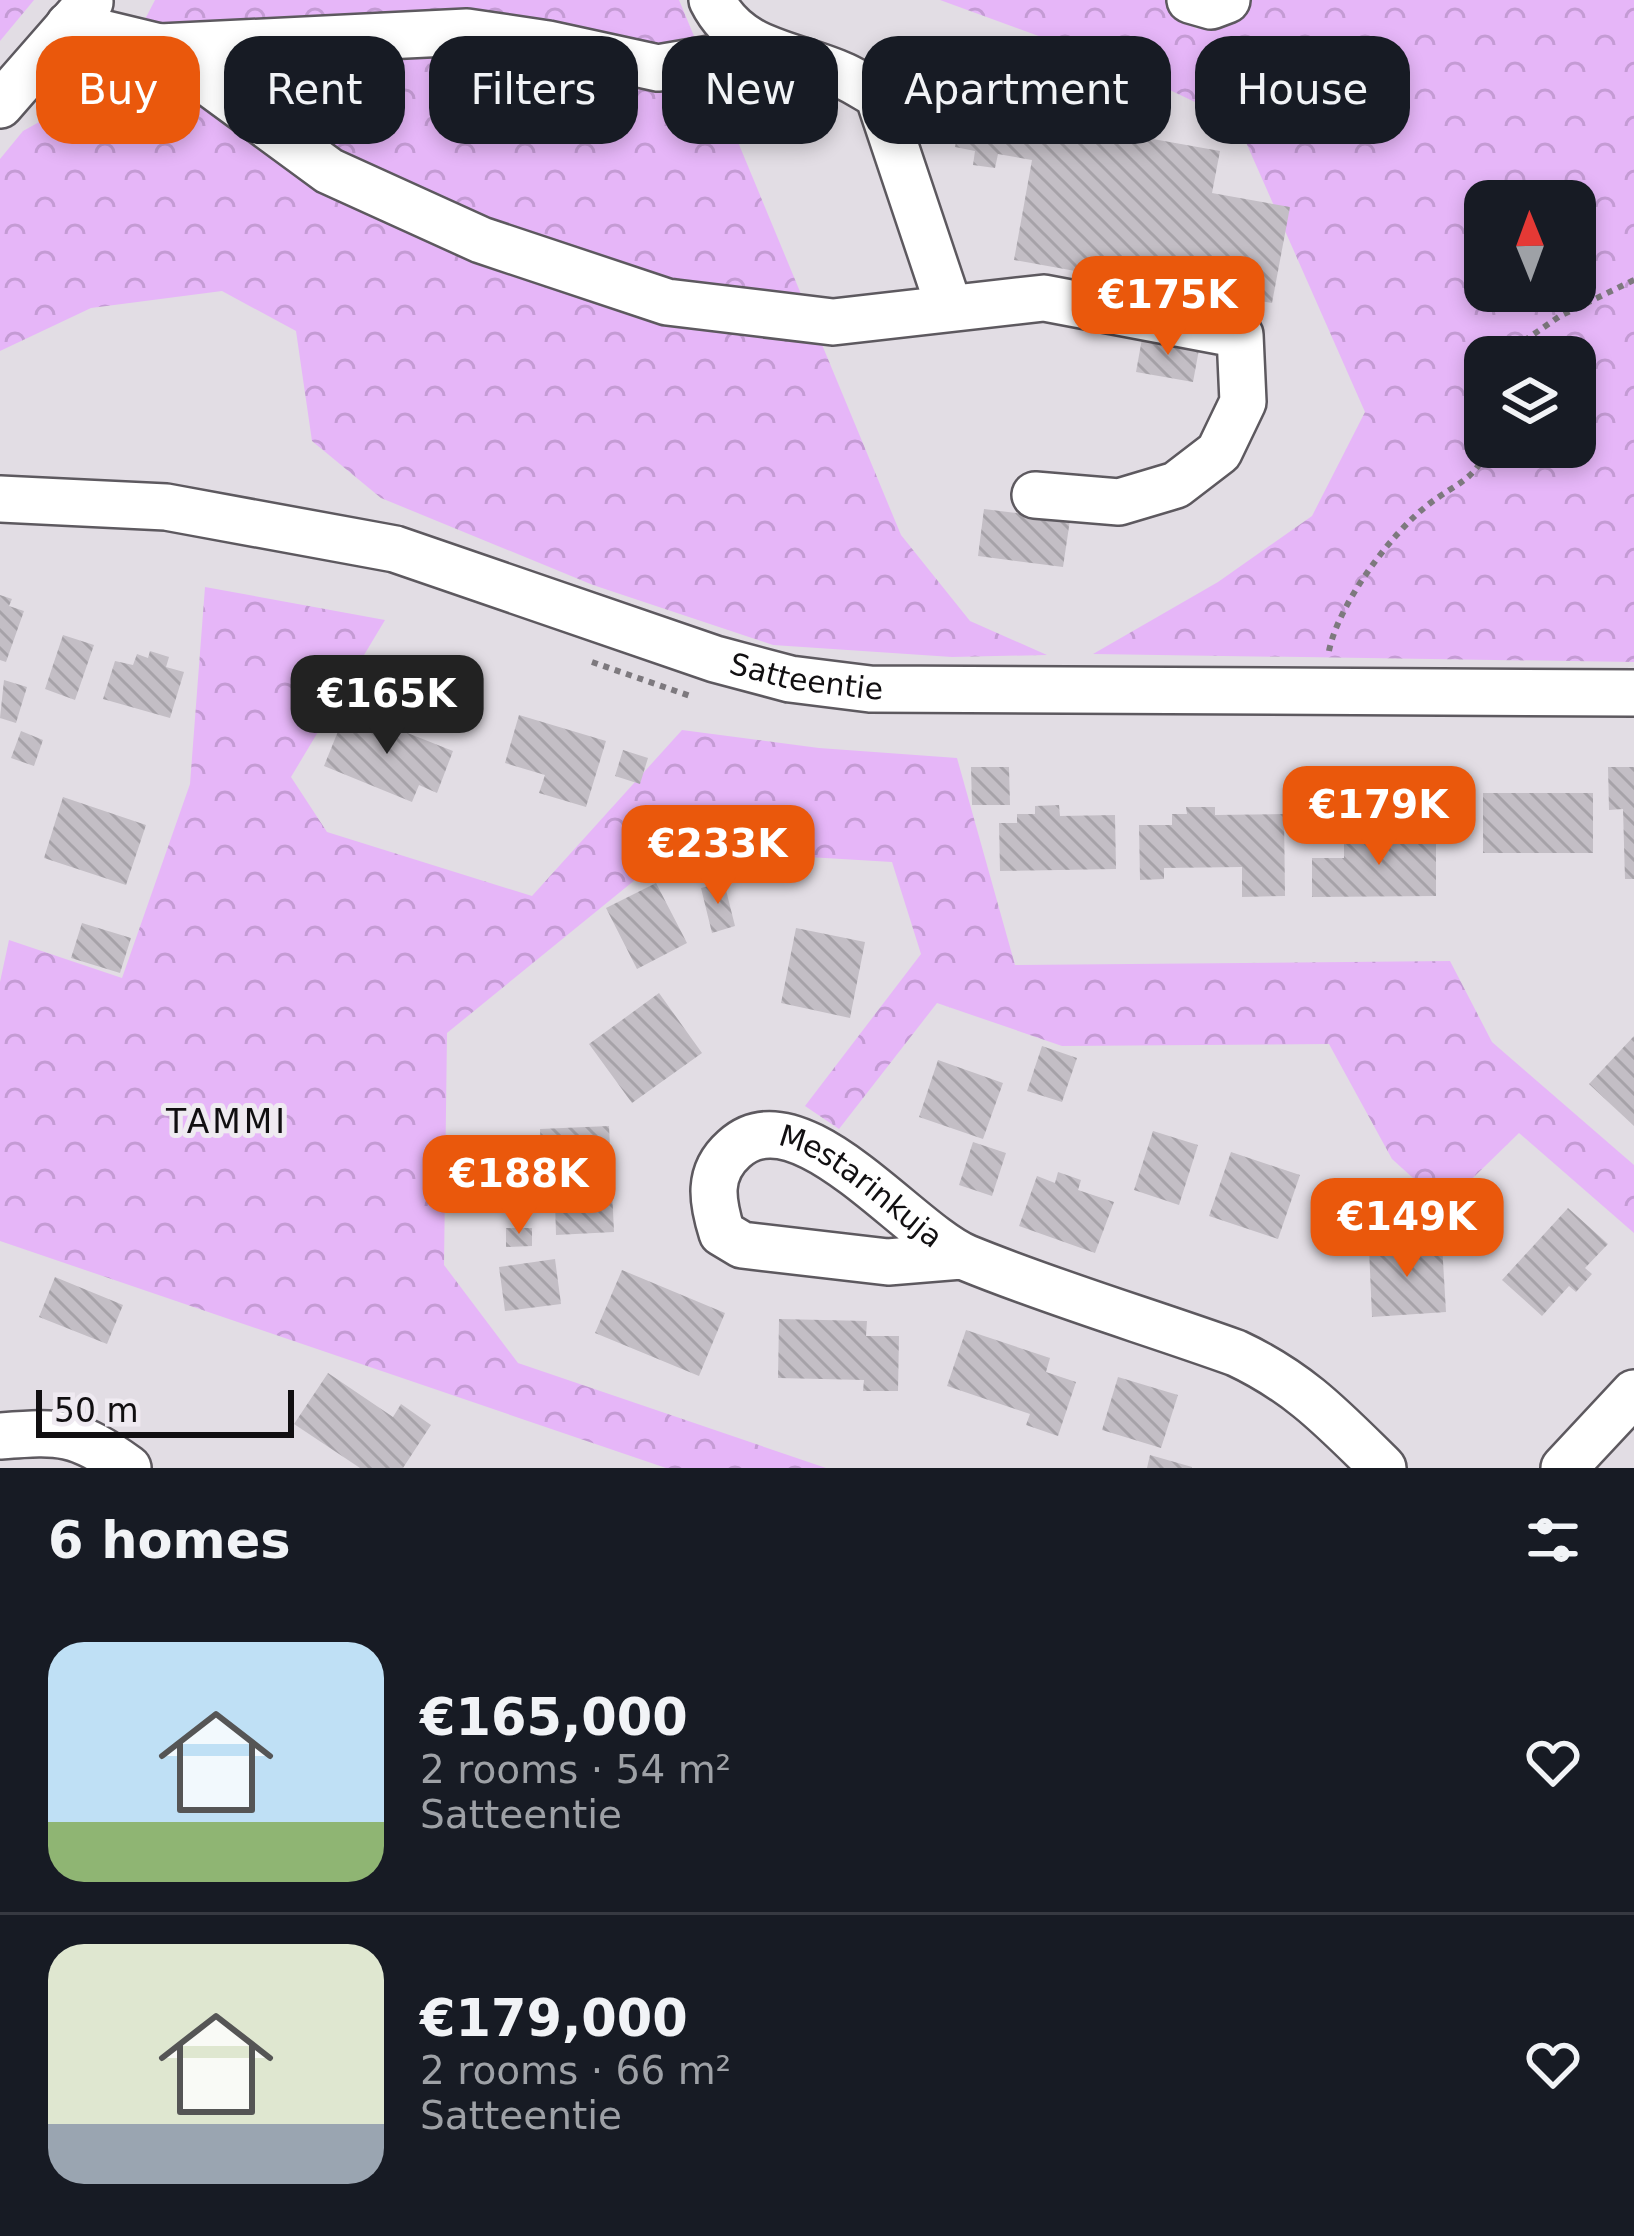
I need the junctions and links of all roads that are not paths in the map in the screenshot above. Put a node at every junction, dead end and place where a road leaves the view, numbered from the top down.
1 (712, 0) edge
2 (1190, 0) edge
3 (1227, 0) edge
4 (81, 13) edge
5 (134, 36) edge
6 (743, 36) edge
7 (200, 45) edge
8 (662, 67) edge
9 (838, 73) edge
10 (200, 76) edge
11 (0, 105) edge
12 (949, 307) junction
13 (1035, 495) dead end
14 (0, 499) edge
15 (1634, 693) edge
16 (961, 1256) junction
17 (1634, 1393) edge
18 (0, 1436) edge
19 (128, 1468) edge
20 (1383, 1468) edge
21 (1564, 1468) edge

1 - 6 street
2 - 3 street
4 - 5 street
4 - 11 street
7 - 8 street
9 - 12 street
10 - 12 street
12 - 13 street
14 - 15 street, Satteentie
16 - 16 street, Mestarinkuja
16 - 20 street, Mestarinkuja
17 - 21 street
18 - 19 street

